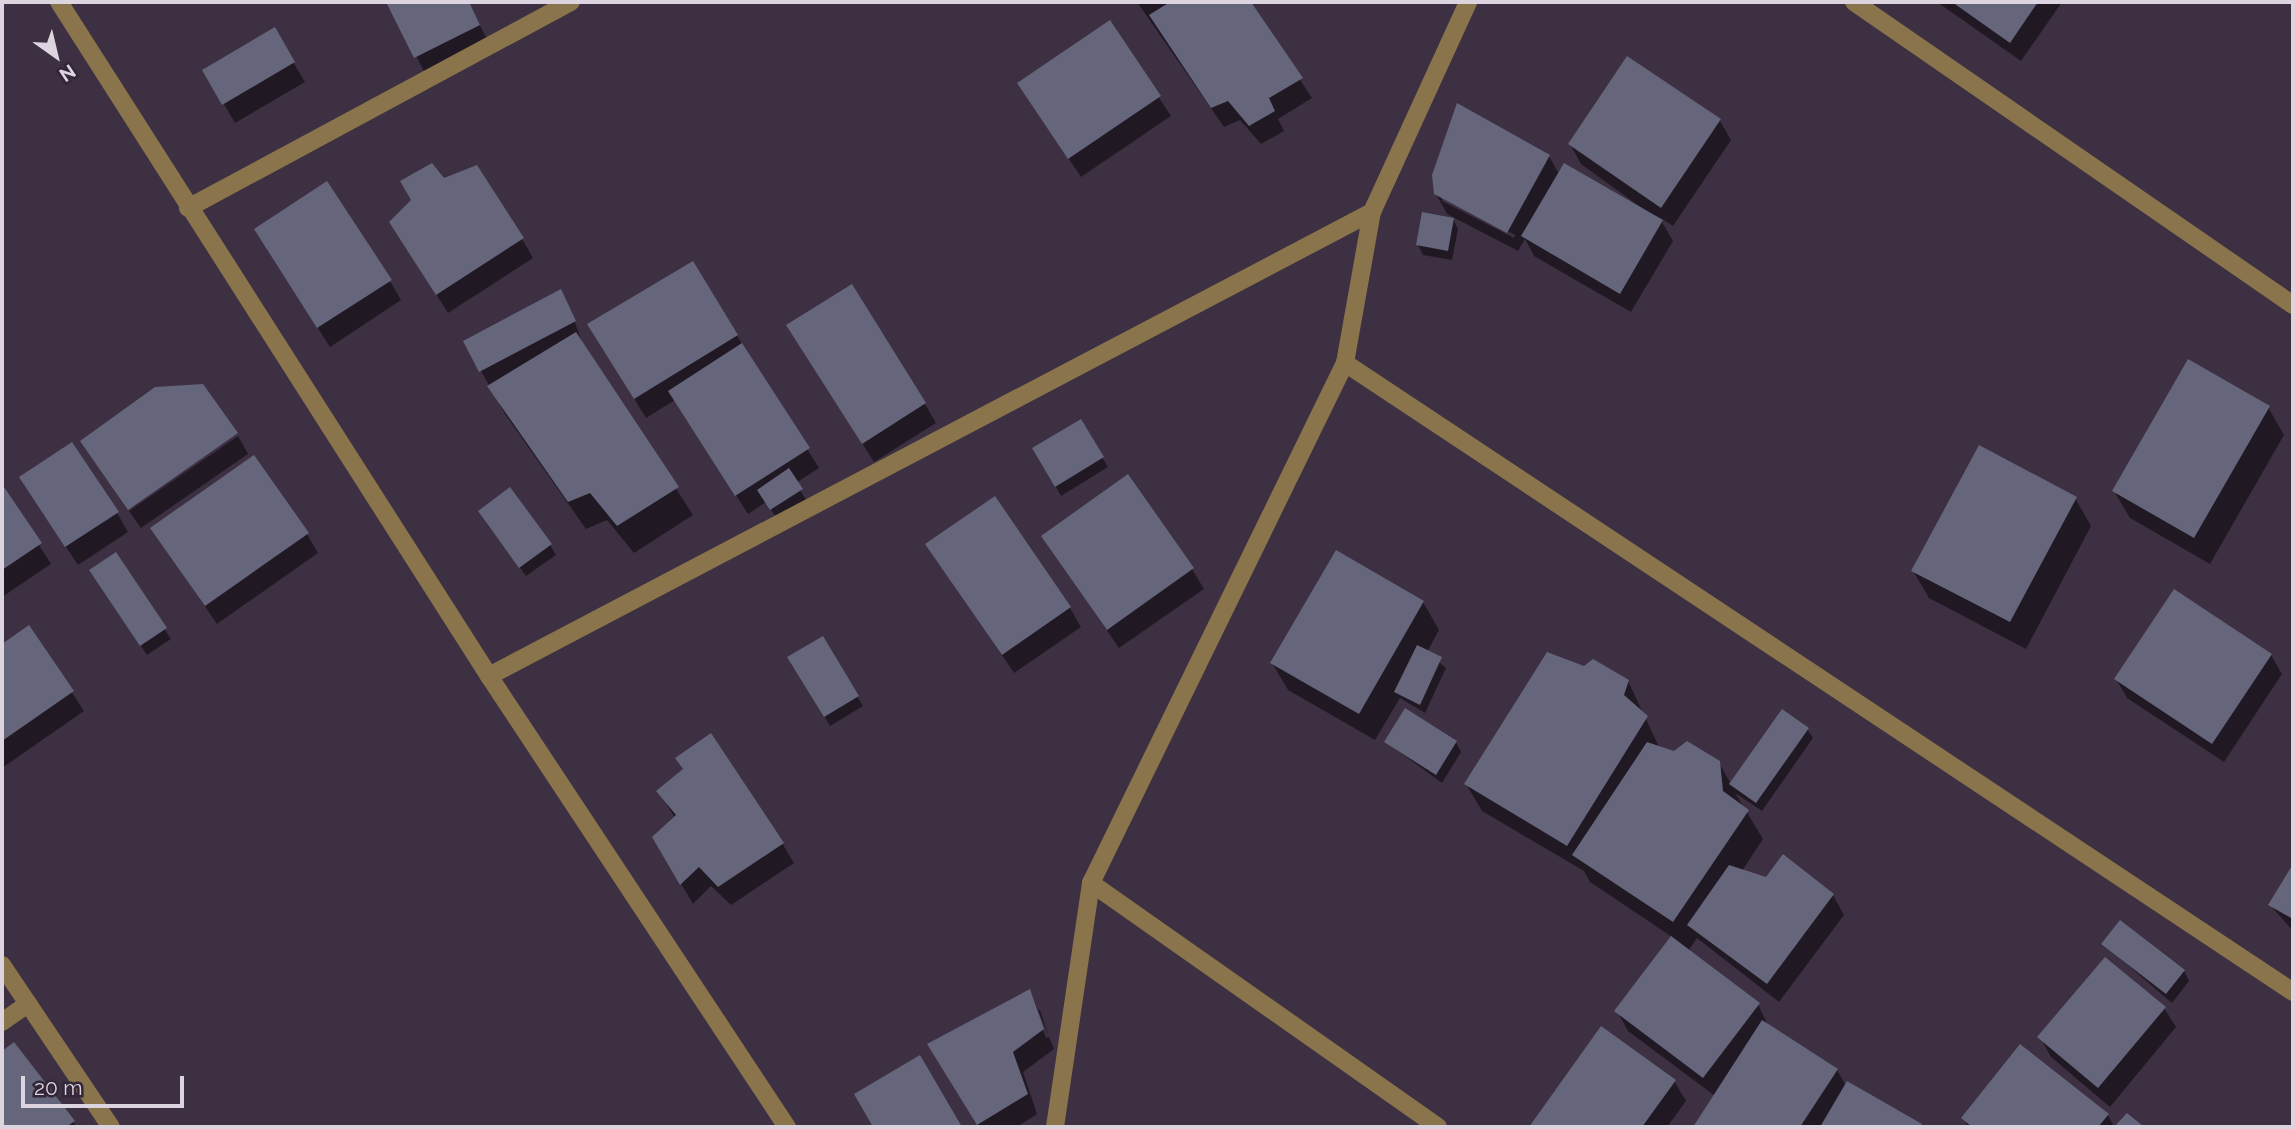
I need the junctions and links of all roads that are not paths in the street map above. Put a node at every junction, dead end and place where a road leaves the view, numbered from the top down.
1 (59, 2) edge
2 (571, 2) edge
3 (1468, 2) edge
4 (1854, 2) edge
5 (188, 208) junction
6 (1372, 212) junction
7 (2293, 305) edge
8 (1345, 363) junction
9 (489, 676) junction
10 (1091, 883) junction
11 (2, 965) edge
12 (2293, 992) edge
13 (28, 1004) junction
14 (2, 1021) edge
15 (111, 1127) edge
16 (786, 1127) edge
17 (1055, 1127) edge
18 (1438, 1127) edge

1 - 5 street
2 - 5 street
3 - 6 street
4 - 7 street
5 - 9 street
6 - 8 street
6 - 9 street
8 - 10 street
8 - 12 street
9 - 16 street
10 - 17 street
10 - 18 street
11 - 13 street
13 - 14 street
13 - 15 street

